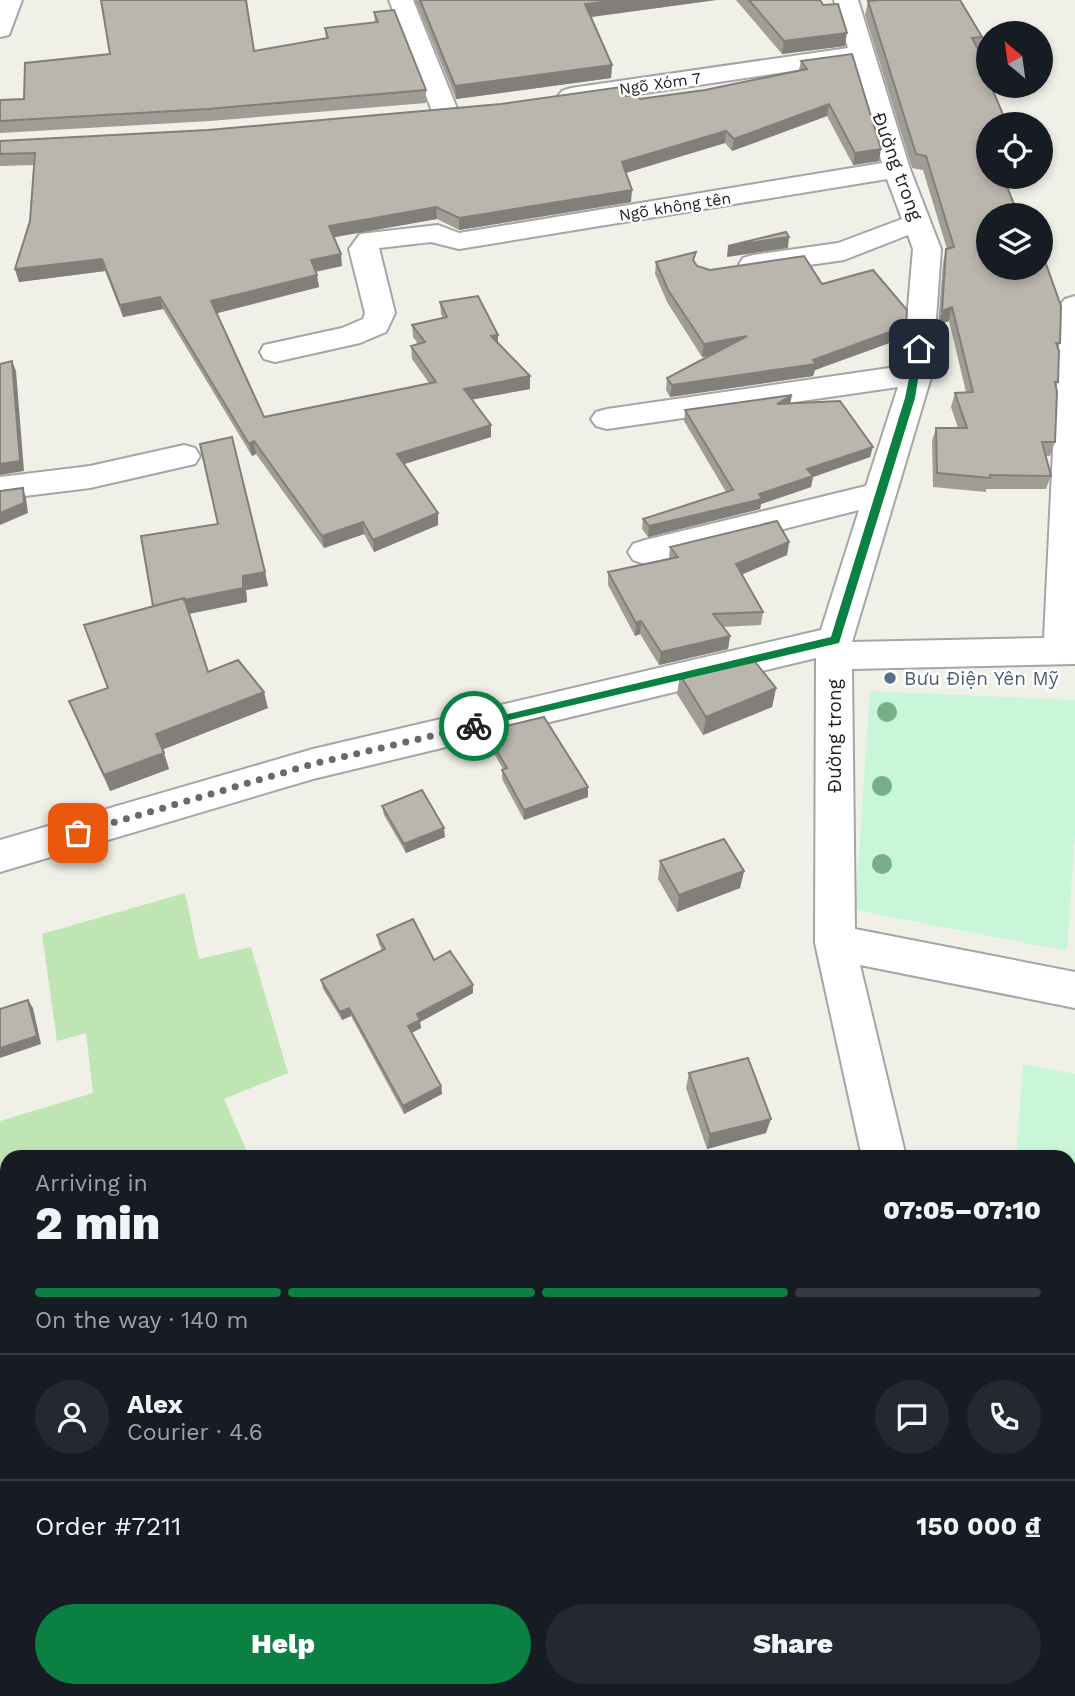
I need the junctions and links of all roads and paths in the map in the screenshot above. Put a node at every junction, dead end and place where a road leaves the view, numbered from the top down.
1 (10, 0) edge
2 (401, 0) edge
3 (846, 0) edge
4 (0, 30) edge
5 (860, 54) junction
6 (543, 100) edge
7 (417, 113) edge
8 (897, 169) junction
9 (919, 225) junction
10 (733, 267) edge
11 (1075, 305) edge
12 (275, 352) dead end
13 (917, 374) junction
14 (607, 419) dead end
15 (184, 456) dead end
16 (0, 488) edge
17 (882, 493) junction
18 (645, 552) dead end
19 (834, 648) junction
20 (1068, 651) edge
21 (0, 856) edge
22 (835, 943) junction
23 (1075, 990) edge
24 (882, 1150) edge

1 - 4 street
2 - 7 street
3 - 5 street, Đường trong
5 - 6 street, Ngõ Xóm 7
5 - 8 street, Đường trong
8 - 9 street, Đường trong
8 - 12 street, Ngõ không tên
9 - 10 street
9 - 13 street, Đường trong
11 - 20 street
13 - 14 street
13 - 17 street, Đường trong
15 - 16 street
17 - 18 street
17 - 19 street, Đường trong
19 - 20 street
19 - 21 street
19 - 22 street, Đường trong
22 - 23 street
22 - 24 street, Đường trong

